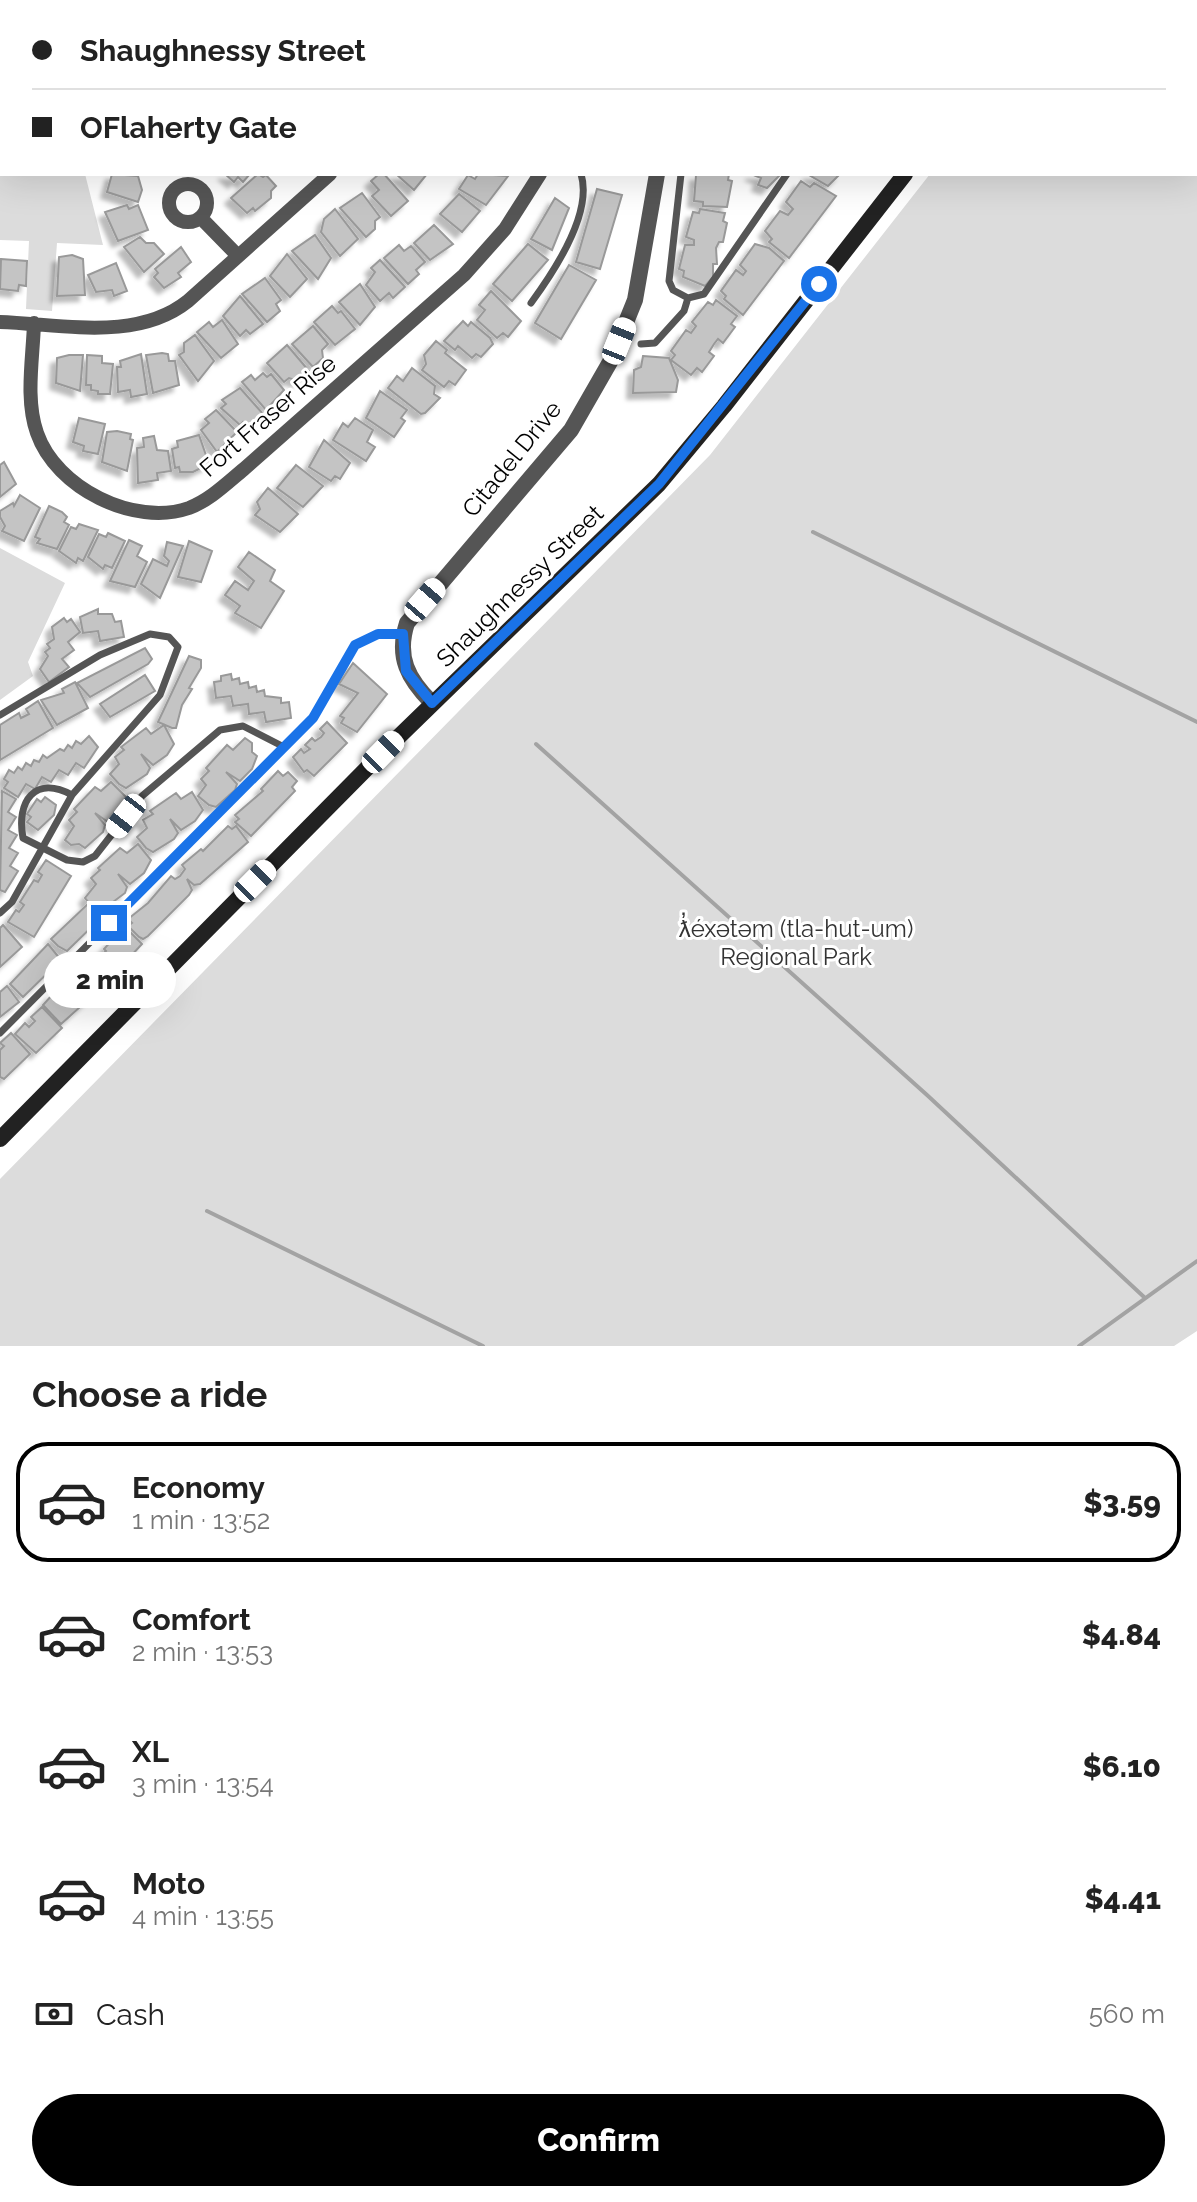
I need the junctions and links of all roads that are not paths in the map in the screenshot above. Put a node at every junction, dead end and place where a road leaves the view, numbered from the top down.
1 (328, 176) edge
2 (535, 176) edge
3 (581, 176) edge
4 (657, 176) edge
5 (681, 176) edge
6 (786, 176) edge
7 (903, 176) edge
8 (201, 218) dead end
9 (238, 256) junction
10 (688, 298) junction
11 (531, 303) dead end
12 (0, 322) edge
13 (34, 323) junction
14 (641, 344) dead end
15 (403, 634) junction
16 (432, 703) junction
17 (0, 715) edge
18 (284, 747) junction
19 (72, 795) junction
20 (41, 847) junction
21 (0, 913) edge
22 (0, 1033) edge
23 (0, 1139) edge

1 - 9 street
2 - 13 street, Fort Fraser Rise
3 - 11 lane
4 - 15 street, Citadel Drive
5 - 10 lane
6 - 10 lane
7 - 16 main road, Shaughnessy Street
8 - 9 street
9 - 13 street
10 - 14 lane
12 - 13 street
15 - 16 street
15 - 18 lane
16 - 23 main road, Shaughnessy Street
17 - 19 lane
18 - 20 lane
18 - 22 lane
19 - 20 lane
19 - 20 lane
20 - 21 lane

